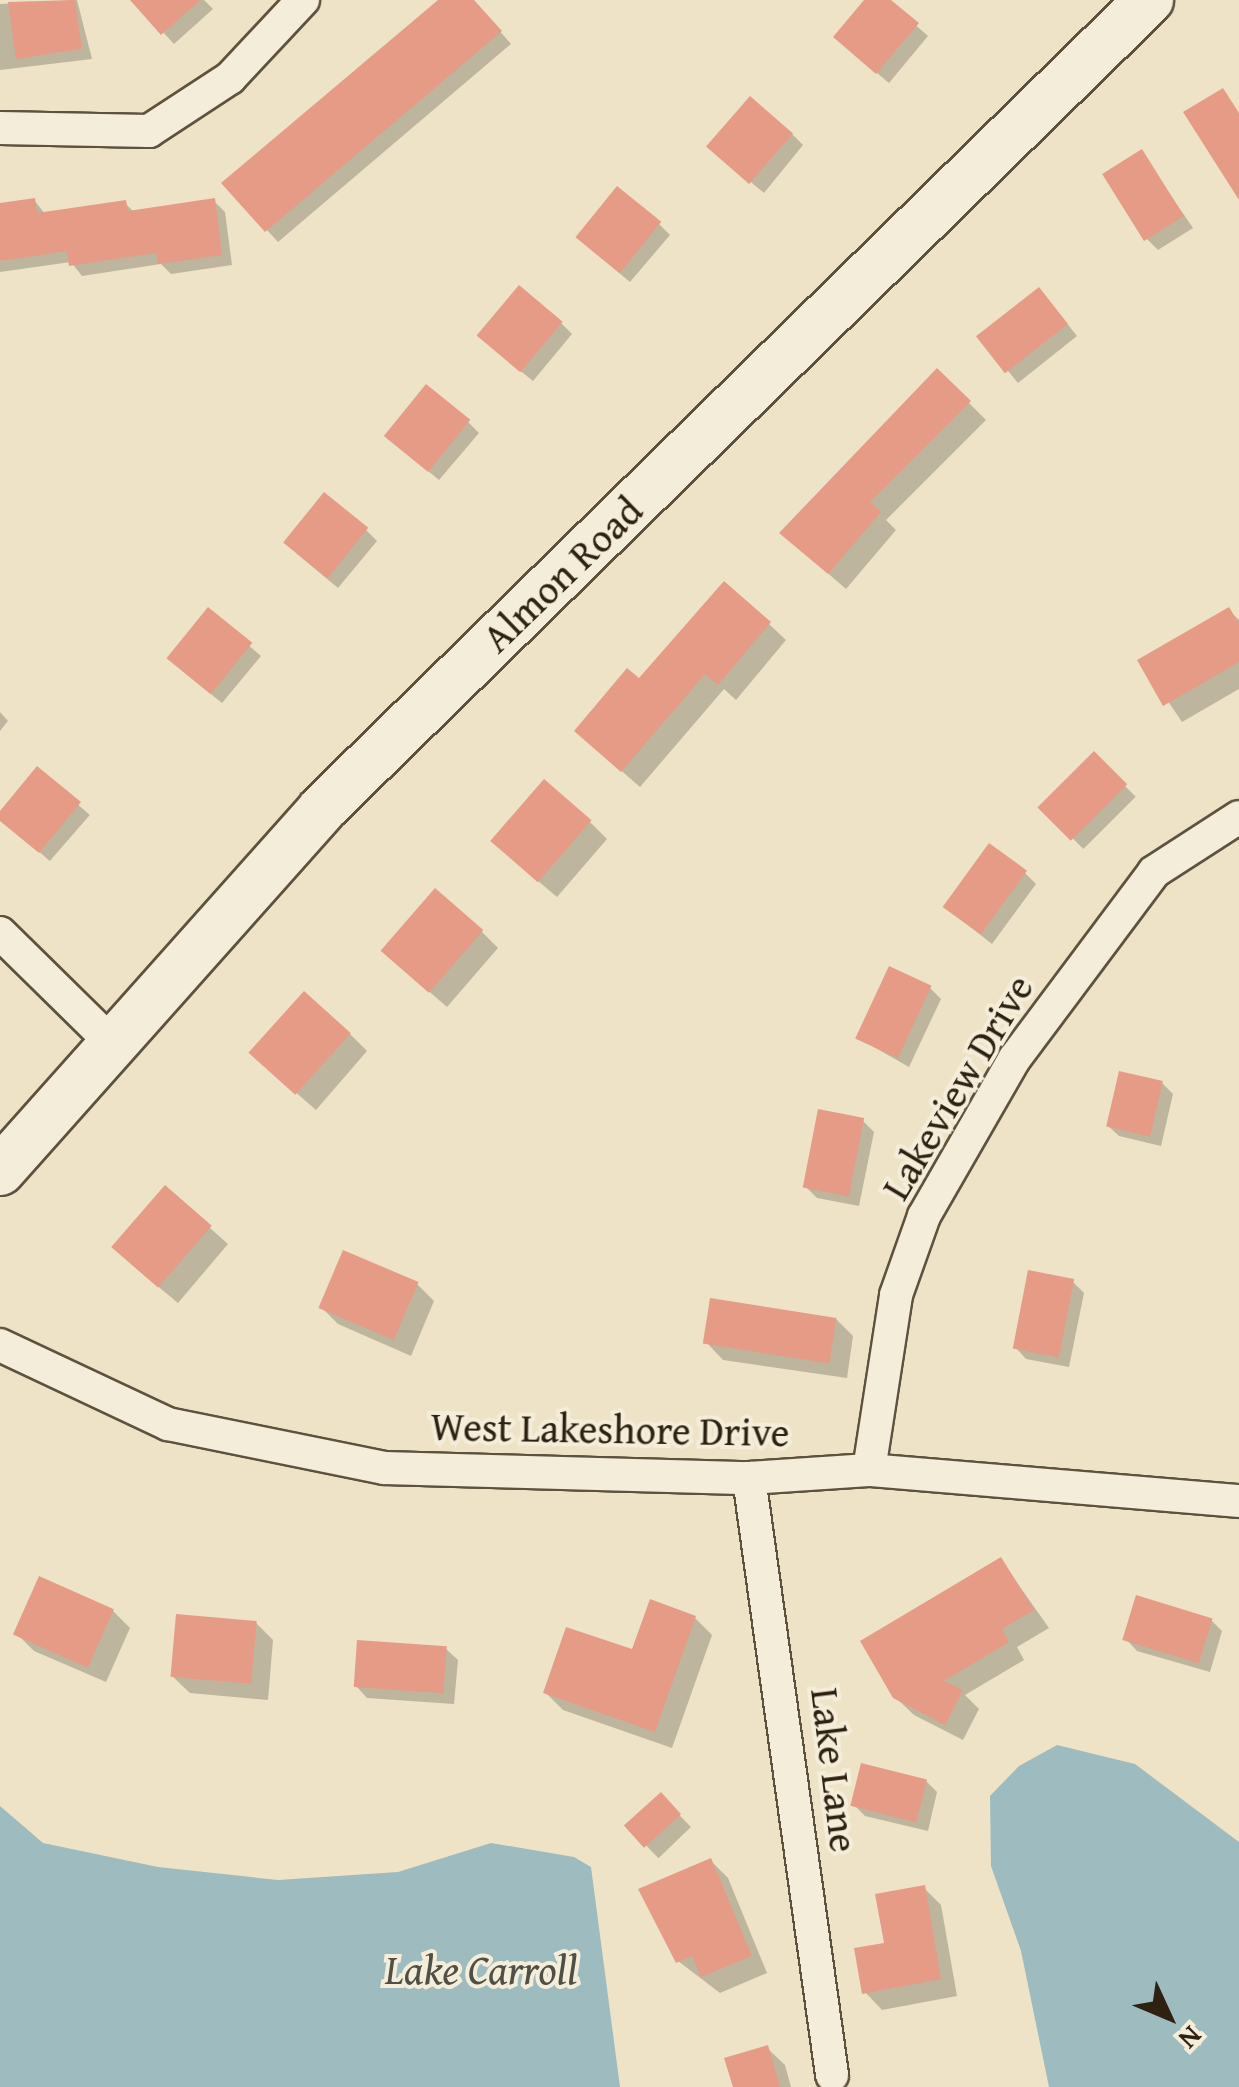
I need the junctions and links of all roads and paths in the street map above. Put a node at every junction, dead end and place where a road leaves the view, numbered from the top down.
1 (302, 0) edge
2 (1149, 0) edge
3 (0, 128) edge
4 (1239, 817) edge
5 (0, 933) edge
6 (113, 1044) junction
7 (0, 1172) edge
8 (0, 1345) edge
9 (869, 1470) junction
10 (748, 1478) junction
11 (1239, 1501) edge
12 (832, 2075) dead end

1 - 3 street
2 - 6 street, Almon Road
4 - 9 street, Lakeview Drive
5 - 6 street
6 - 7 street, Almon Road
8 - 10 street, West Lakeshore Drive
9 - 10 street, West Lakeshore Drive
9 - 11 street, West Lakeshore Drive
10 - 12 street, Lake Lane

